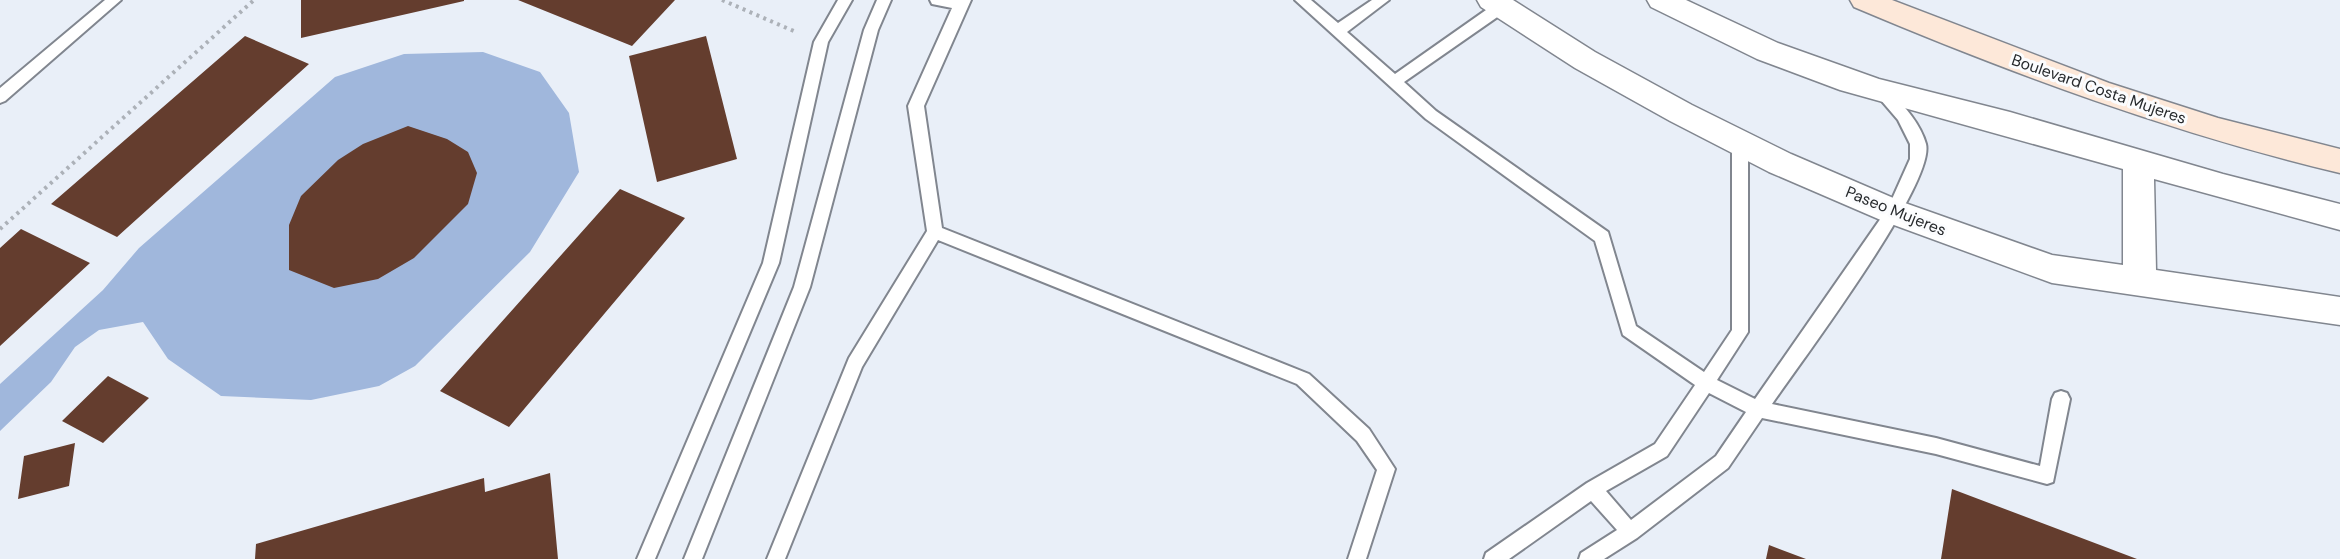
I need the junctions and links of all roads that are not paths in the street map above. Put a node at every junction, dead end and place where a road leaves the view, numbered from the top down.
1 (114, 0) edge
2 (845, 0) edge
3 (884, 0) edge
4 (937, 0) edge
5 (1302, 0) edge
6 (1382, 0) edge
7 (1661, 0) edge
8 (1864, 0) edge
9 (962, 2) edge
10 (1496, 3) edge
11 (1337, 31) junction
12 (1394, 82) junction
13 (1882, 92) junction
14 (0, 97) edge
15 (1740, 143) junction
16 (2138, 161) junction
17 (2340, 161) edge
18 (1894, 212) junction
19 (2340, 217) edge
20 (934, 232) junction
21 (2140, 283) junction
22 (2340, 311) edge
23 (1706, 383) junction
24 (2061, 399) dead end
25 (1758, 409) junction
26 (1593, 489) junction
27 (1630, 532) junction
28 (646, 559) edge
29 (693, 559) edge
30 (776, 559) edge
31 (1357, 559) edge
32 (1493, 559) edge
33 (1588, 559) edge

1 - 14 lane
2 - 28 lane
3 - 29 lane
4 - 9 lane
5 - 11 lane
6 - 11 lane
7 - 13 street
8 - 17 main road, Boulevard Costa Mujeres
9 - 20 lane
10 - 12 lane
10 - 15 street, Paseo Mujeres
11 - 12 lane
12 - 23 lane
13 - 16 street
13 - 18 lane
15 - 18 street, Paseo Mujeres
15 - 23 lane
16 - 19 street
16 - 21 street
18 - 21 street, Paseo Mujeres
18 - 25 lane
20 - 30 lane
20 - 31 lane
21 - 22 street, Paseo Mujeres
23 - 25 lane
23 - 26 lane
24 - 25 lane
25 - 27 lane
26 - 27 lane
26 - 32 lane
27 - 33 lane

